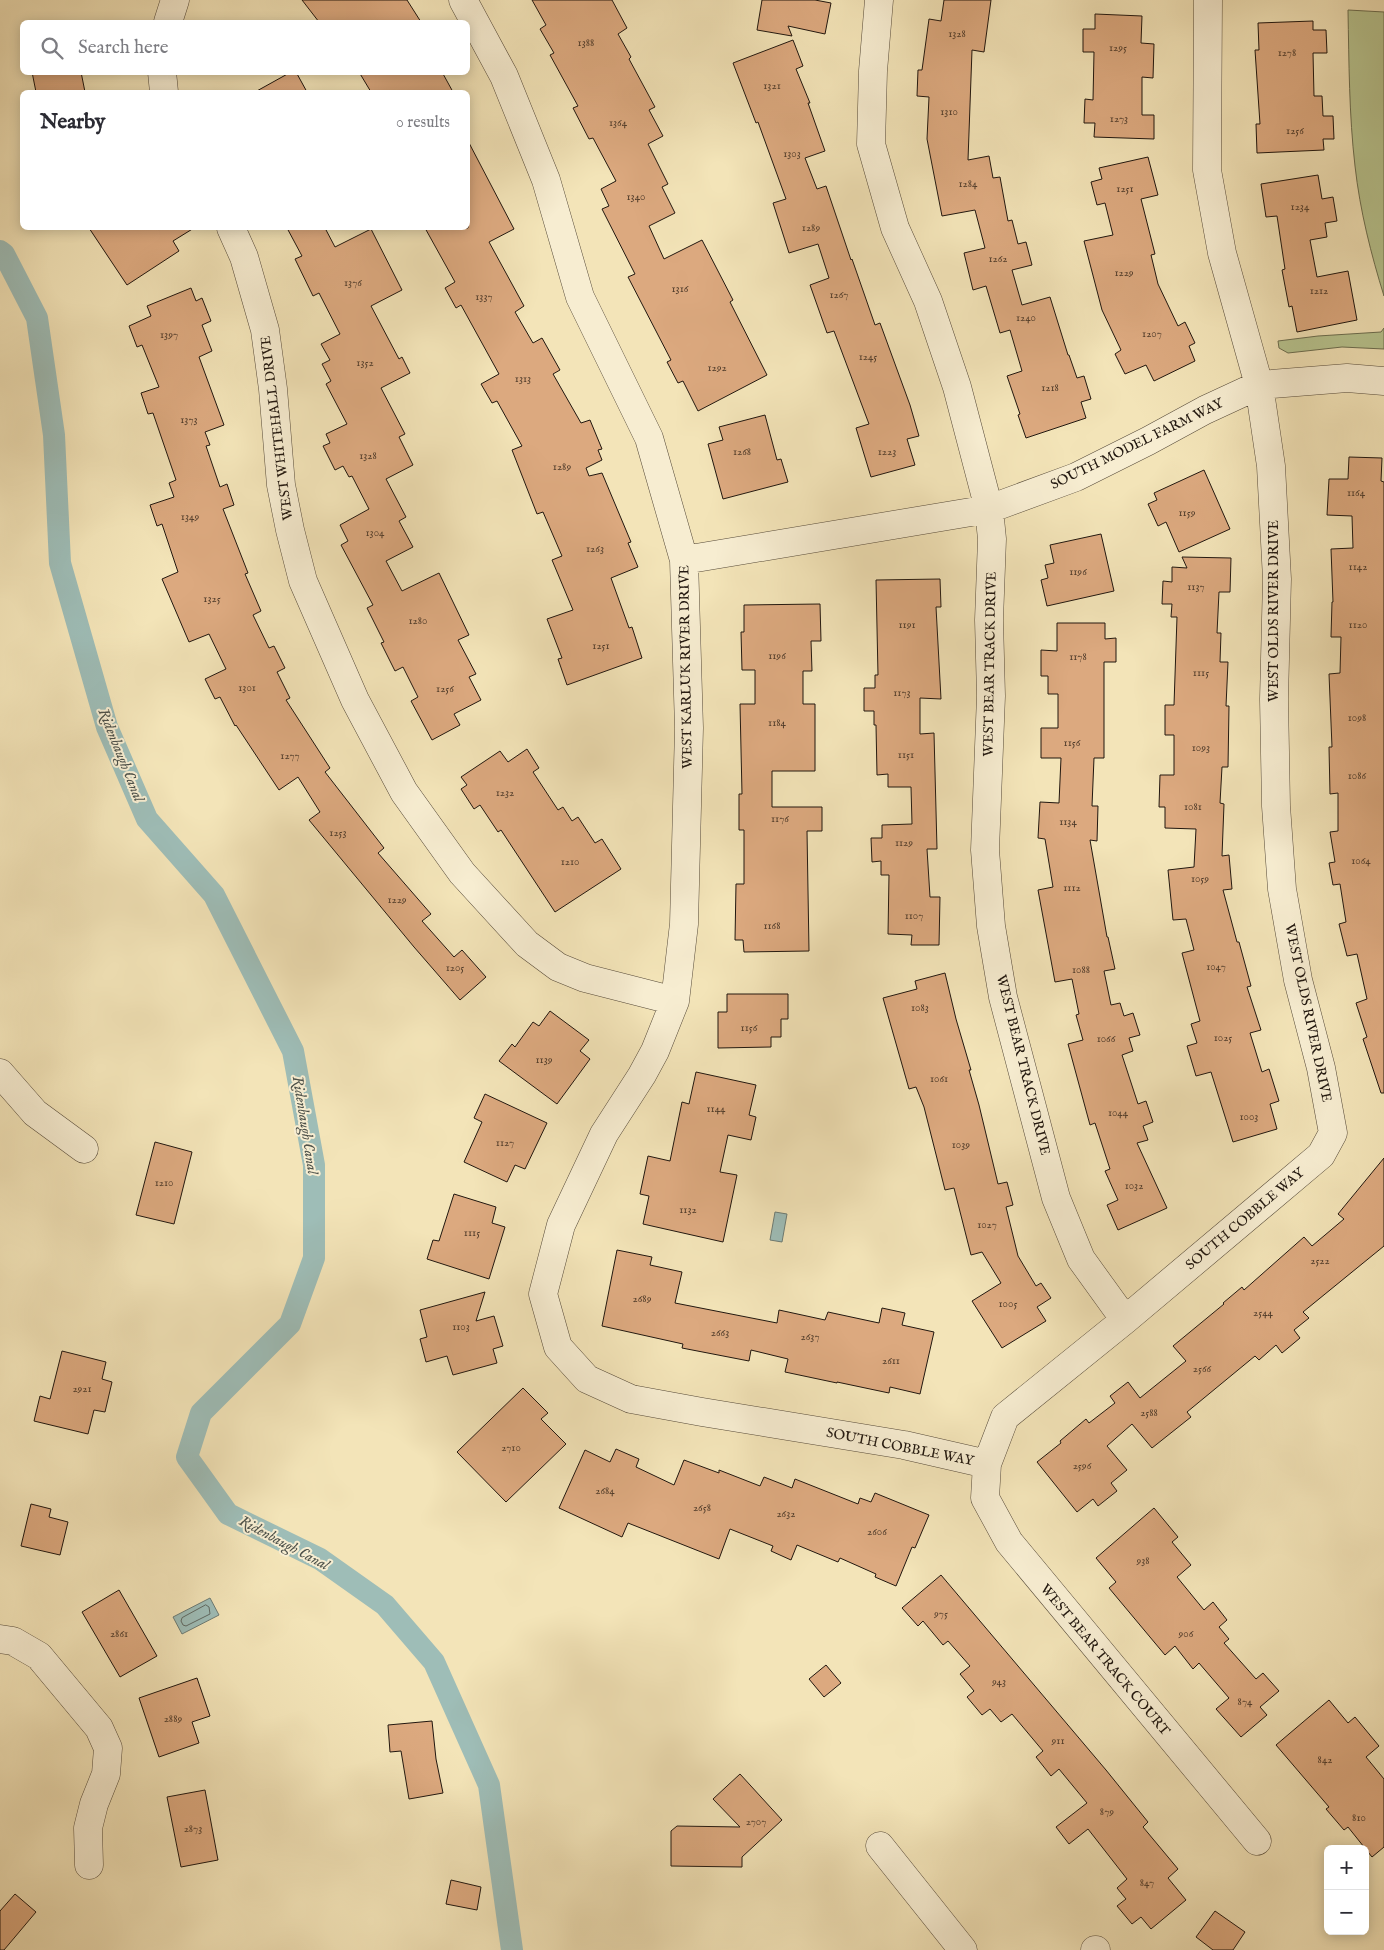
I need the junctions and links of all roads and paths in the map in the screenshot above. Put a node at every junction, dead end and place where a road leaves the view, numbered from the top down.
1 (175, 0) edge
2 (463, 0) edge
3 (880, 0) edge
4 (1208, 0) edge
5 (169, 20) edge
6 (162, 75) edge
7 (164, 90) edge
8 (232, 230) edge
9 (1384, 381) edge
10 (1259, 385) junction
11 (989, 509) junction
12 (684, 560) junction
13 (675, 1001) junction
14 (0, 1073) edge
15 (1333, 1133) joint
16 (84, 1149) dead end
17 (1125, 1320) junction
18 (558, 1347) joint
19 (987, 1464) junction
20 (0, 1639) edge
21 (1257, 1841) dead end
22 (880, 1846) dead end
23 (89, 1865) dead end
24 (963, 1950) edge

1 - 5 street
2 - 12 street, WEST KARLUK RIVER DRIVE
3 - 11 street, WEST BEAR TRACK DRIVE
4 - 10 street, WEST OLDS RIVER DRIVE
6 - 7 street
8 - 13 street, WEST WHITEHALL DRIVE
9 - 10 street, SOUTH MODEL FARM WAY
10 - 11 street, SOUTH MODEL FARM WAY
10 - 15 street, WEST OLDS RIVER DRIVE
11 - 12 street, SOUTH MODEL FARM WAY
11 - 17 street, WEST BEAR TRACK DRIVE
12 - 13 street, WEST KARLUK RIVER DRIVE
13 - 18 street, WEST KARLUK RIVER DRIVE
14 - 16 street
15 - 17 street, SOUTH COBBLE WAY
17 - 19 street, SOUTH COBBLE WAY
18 - 19 street, SOUTH COBBLE WAY
19 - 21 street, WEST BEAR TRACK COURT
20 - 23 street
22 - 24 street

